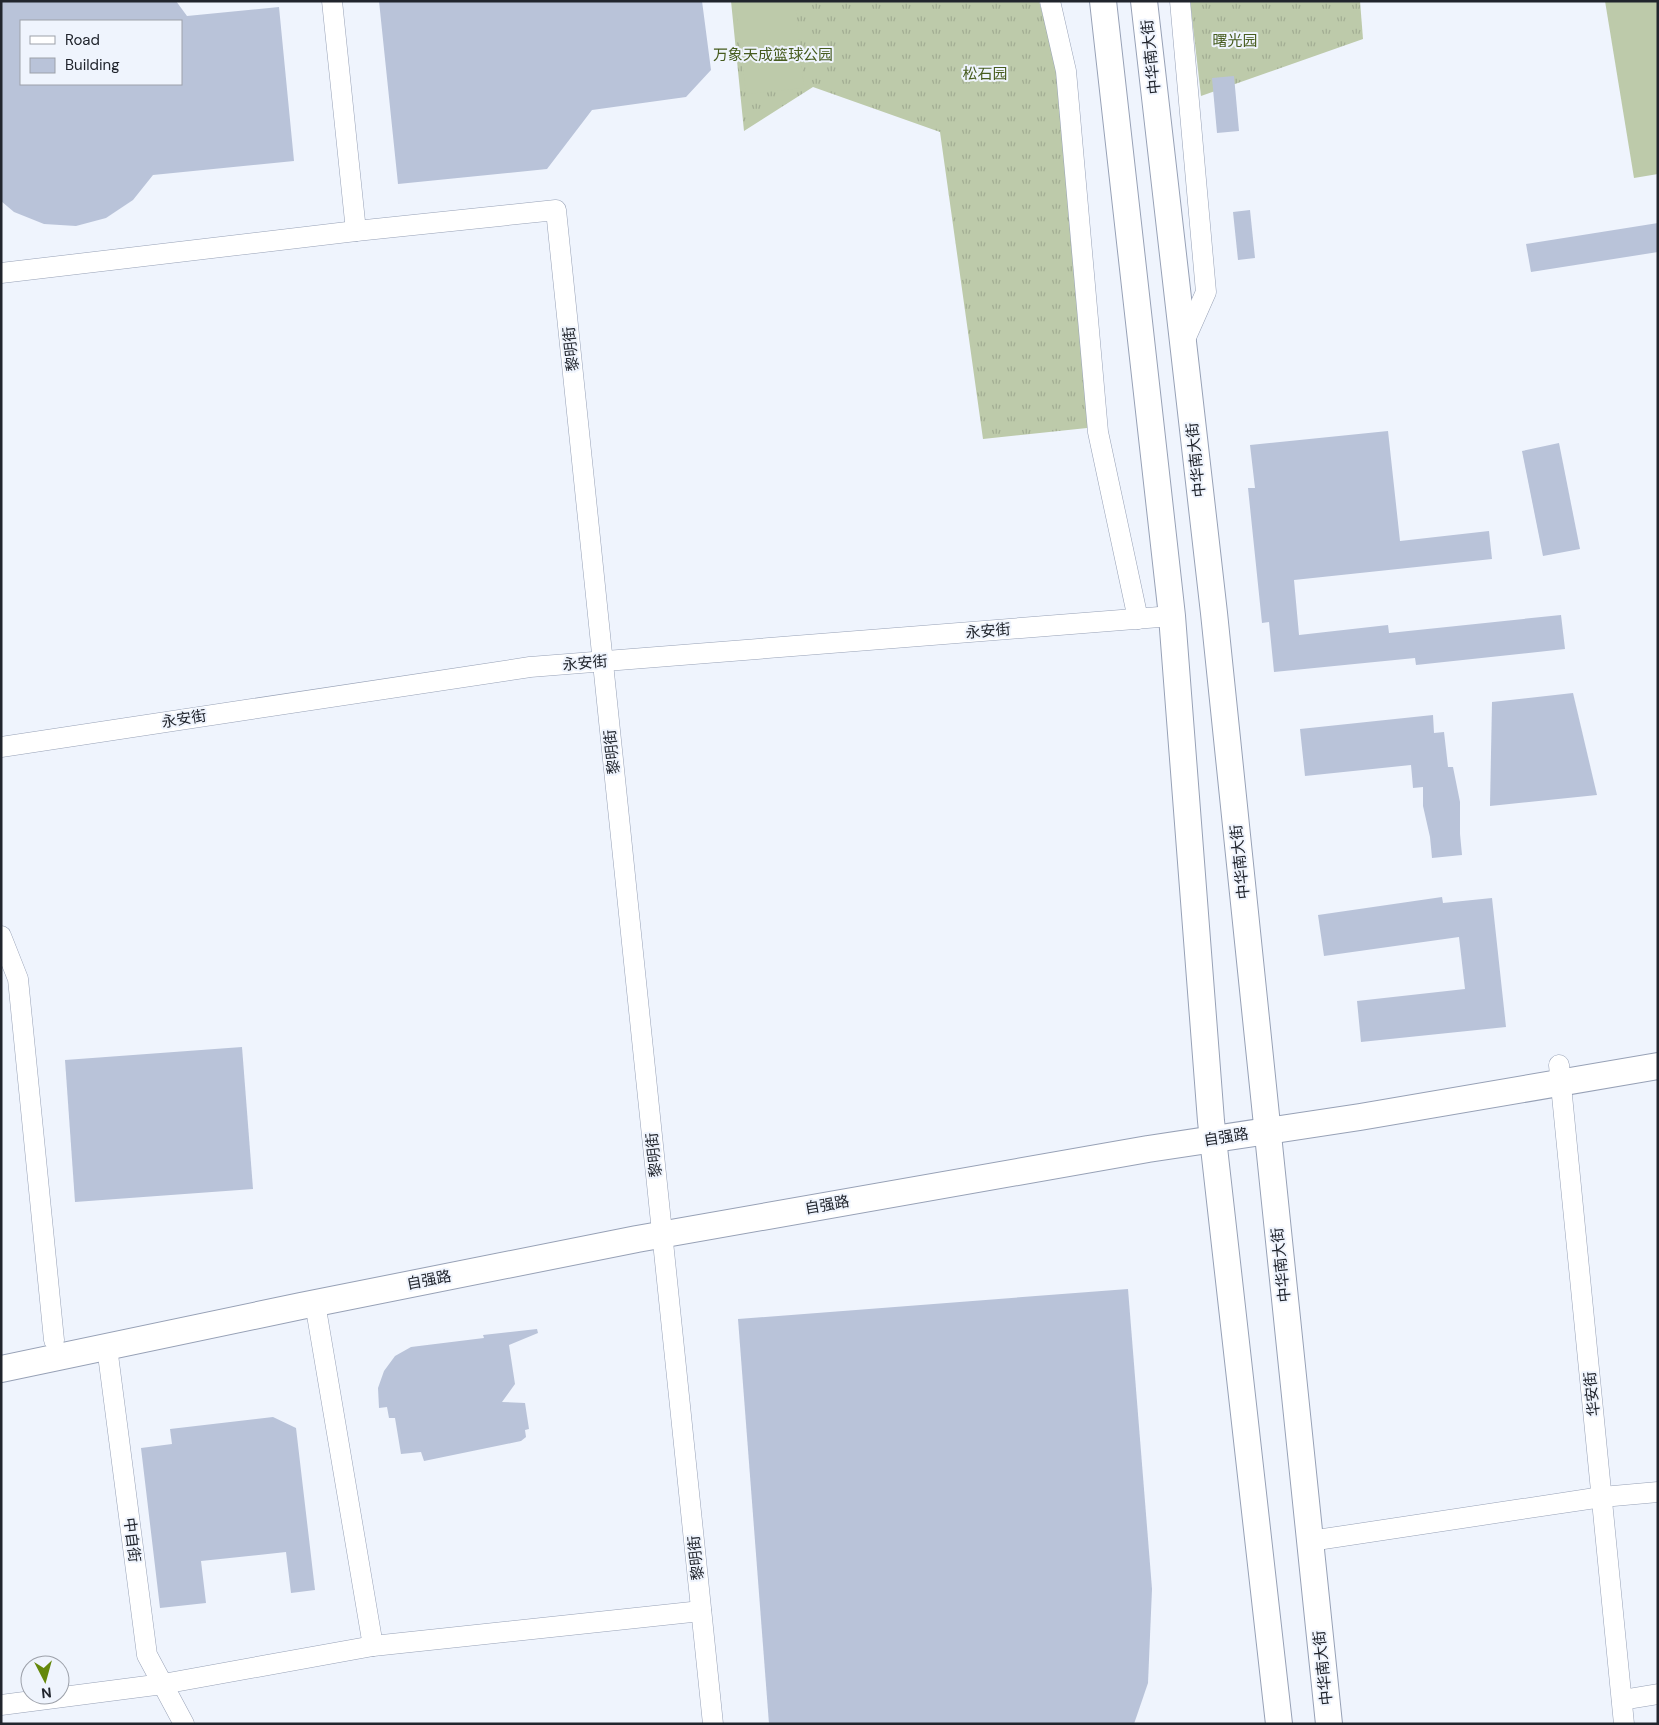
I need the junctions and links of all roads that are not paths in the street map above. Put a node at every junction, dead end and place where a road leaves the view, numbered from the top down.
1 (332, 1) edge
2 (1050, 1) edge
3 (1103, 1) edge
4 (1144, 1) edge
5 (1180, 1) edge
6 (356, 231) junction
7 (1, 273) edge
8 (1183, 344) junction
9 (1172, 616) junction
10 (1138, 619) junction
11 (603, 661) junction
12 (1, 747) edge
13 (1, 936) edge
14 (1658, 1048) edge
15 (1658, 1066) edge
16 (1560, 1074) junction
17 (1267, 1122) junction
18 (1212, 1130) junction
19 (661, 1226) junction
20 (315, 1303) junction
21 (54, 1340) junction
22 (107, 1347) junction
23 (1, 1351) edge
24 (1, 1369) edge
25 (1658, 1492) edge
26 (1602, 1497) junction
27 (1310, 1541) junction
28 (702, 1611) junction
29 (373, 1646) junction
30 (163, 1684) junction
31 (1658, 1694) edge
32 (1622, 1700) junction
33 (1, 1706) edge
34 (184, 1724) edge
35 (713, 1724) edge
36 (1278, 1724) edge
37 (1329, 1724) edge
38 (1624, 1724) edge

1 - 6 street
2 - 10 street
3 - 9 main road
4 - 8 main road, 中华南大街
5 - 8 street
6 - 7 street
6 - 11 street, 黎明街
8 - 17 main road, 中华南大街
9 - 10 street, 永安街
9 - 18 main road
10 - 11 street, 永安街
11 - 12 street, 永安街
11 - 19 street, 黎明街
13 - 21 street
14 - 16 main road, 自强路
15 - 16 main road, 自强路
16 - 17 main road, 自强路
16 - 26 street, 华安街
17 - 18 main road, 自强路
17 - 27 main road, 中华南大街
18 - 19 main road, 自强路
18 - 36 main road
19 - 20 main road, 自强路
19 - 21 main road, 自强路
19 - 28 street, 黎明街
20 - 22 main road, 自强路
20 - 29 street
21 - 23 main road, 自强路
22 - 24 main road, 自强路
22 - 30 street, 中自街
25 - 26 street
26 - 27 street
26 - 32 street, 华安街
27 - 37 main road, 中华南大街
28 - 29 street
28 - 35 street, 黎明街
29 - 30 street
30 - 33 street
30 - 34 street, 中自街
31 - 32 street
32 - 38 street, 华安街

